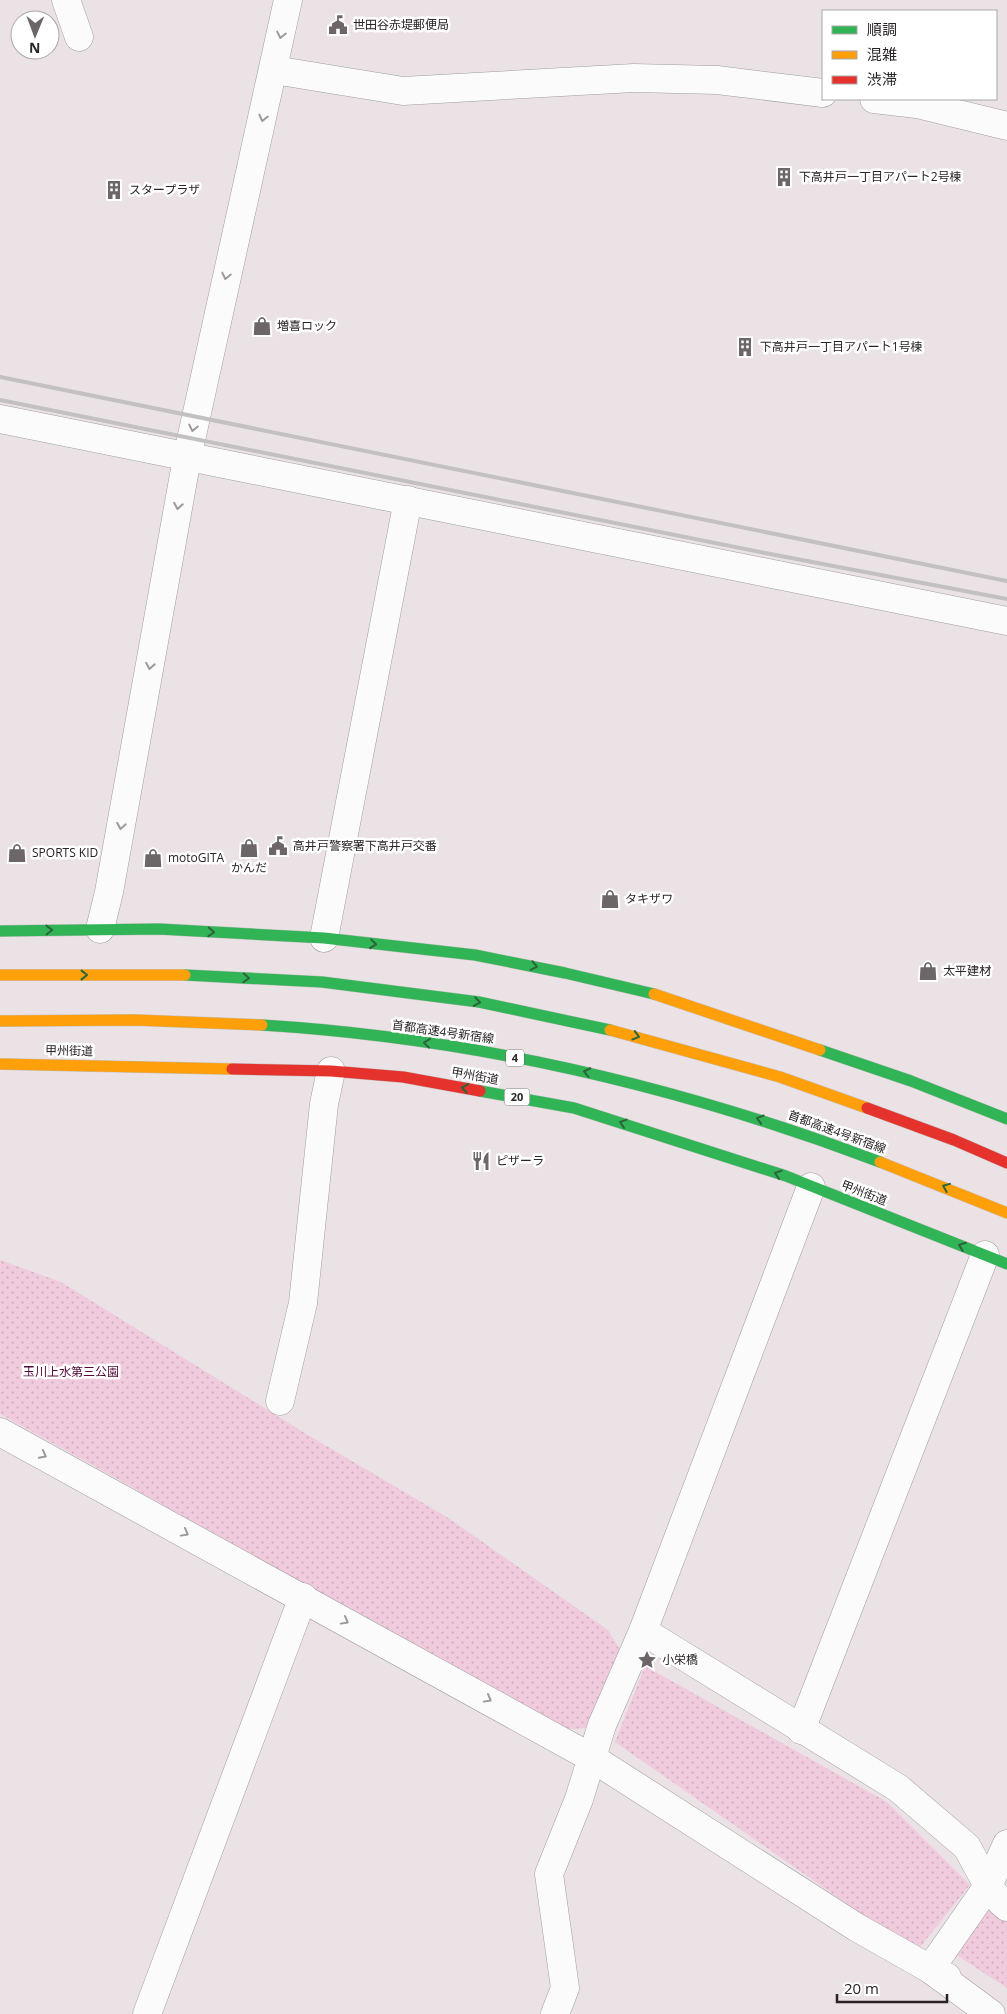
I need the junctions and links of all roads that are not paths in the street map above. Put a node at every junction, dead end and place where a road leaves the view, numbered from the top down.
1 (66, 0) edge
2 (288, 0) edge
3 (79, 37) dead end
4 (274, 70) junction
5 (822, 92) edge
6 (883, 100) edge
7 (1007, 126) edge
8 (0, 419) edge
9 (186, 458) junction
10 (408, 500) junction
11 (1007, 621) edge
12 (100, 929) junction
13 (0, 931) edge
14 (324, 938) junction
15 (0, 975) edge
16 (0, 1021) edge
17 (0, 1064) edge
18 (331, 1071) junction
19 (1007, 1119) edge
20 (1007, 1163) edge
21 (811, 1187) junction
22 (1007, 1213) edge
23 (996, 1259) edge
24 (280, 1401) dead end
25 (0, 1432) edge
26 (303, 1597) junction
27 (643, 1631) junction
28 (801, 1730) junction
29 (592, 1758) junction
30 (1007, 1844) edge
31 (988, 1886) junction
32 (1007, 1907) edge
33 (930, 1969) junction
34 (1007, 2005) edge
35 (147, 2014) edge
36 (555, 2014) edge
37 (991, 2014) edge

1 - 3 street
2 -> 4 street
4 - 5 street
4 -> 9 street
6 - 7 street
8 - 9 street
9 - 10 street
9 -> 12 street
10 - 11 street
10 - 14 street
13 -> 12 highway
12 -> 14 highway
14 -> 19 highway
15 -> 20 highway
22 -> 16 highway, 首都高速4号新宿線 / 4
17 - 18 highway, 甲州街道 / 20
21 -> 18 highway, 甲州街道 / 20
18 - 24 street
23 -> 21 highway, 甲州街道 / 20
21 - 27 street
23 - 28 street
25 -> 26 street
26 -> 29 street
26 - 35 street
27 - 28 street
27 - 29 street
28 - 31 street
29 - 33 street
29 - 36 street
30 - 31 street
31 - 32 street
31 - 33 street
33 - 34 street
33 - 37 street

